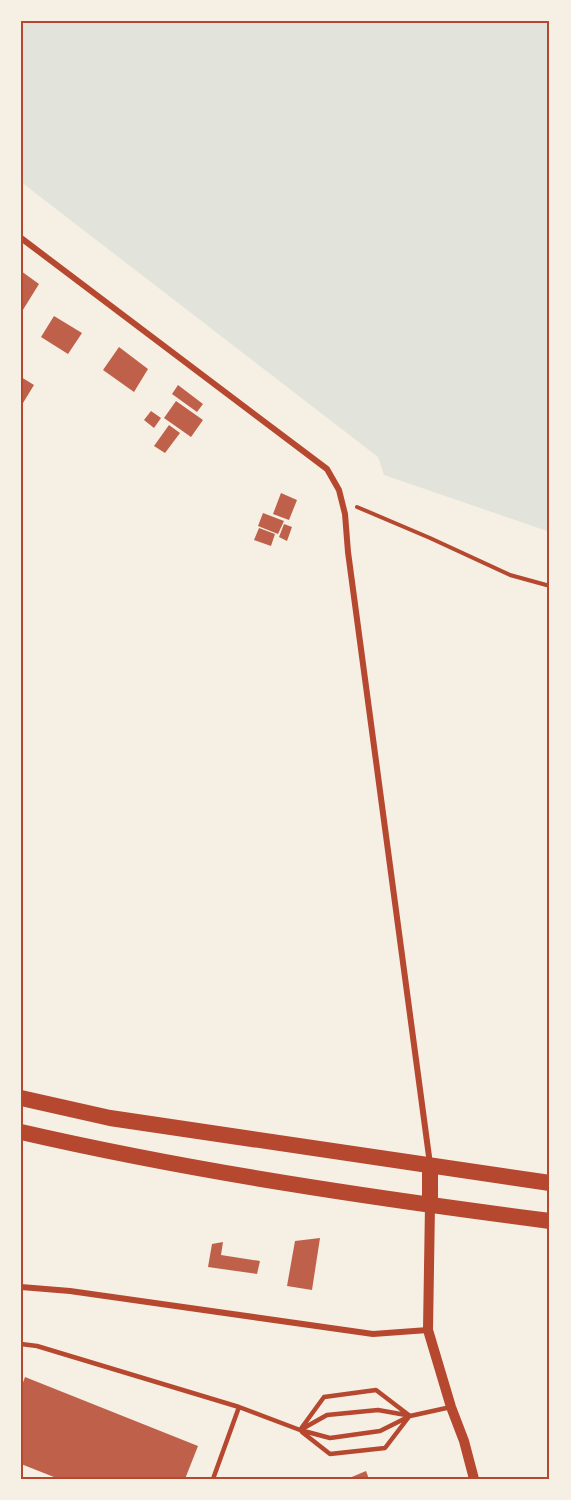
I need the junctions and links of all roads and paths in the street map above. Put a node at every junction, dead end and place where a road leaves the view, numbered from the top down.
1 (21, 238) edge
2 (342, 500) junction
3 (550, 586) edge
4 (21, 1098) edge
5 (21, 1132) edge
6 (430, 1166) junction
7 (550, 1183) edge
8 (430, 1205) junction
9 (550, 1221) edge
10 (21, 1287) edge
11 (428, 1330) junction
12 (21, 1344) edge
13 (238, 1407) junction
14 (451, 1407) junction
15 (410, 1416) junction
16 (300, 1430) junction
17 (213, 1479) edge
18 (474, 1479) edge

1 - 2 street
2 - 3 path
2 - 6 street
4 - 6 highway
5 - 8 highway
6 - 7 highway
6 - 8 highway
8 - 9 highway
8 - 11 street
10 - 11 street
11 - 14 street
12 - 13 lane
13 - 16 lane
13 - 17 lane
14 - 15 lane
14 - 18 street
15 - 16 lane
15 - 16 lane
15 - 16 lane
15 - 16 lane

